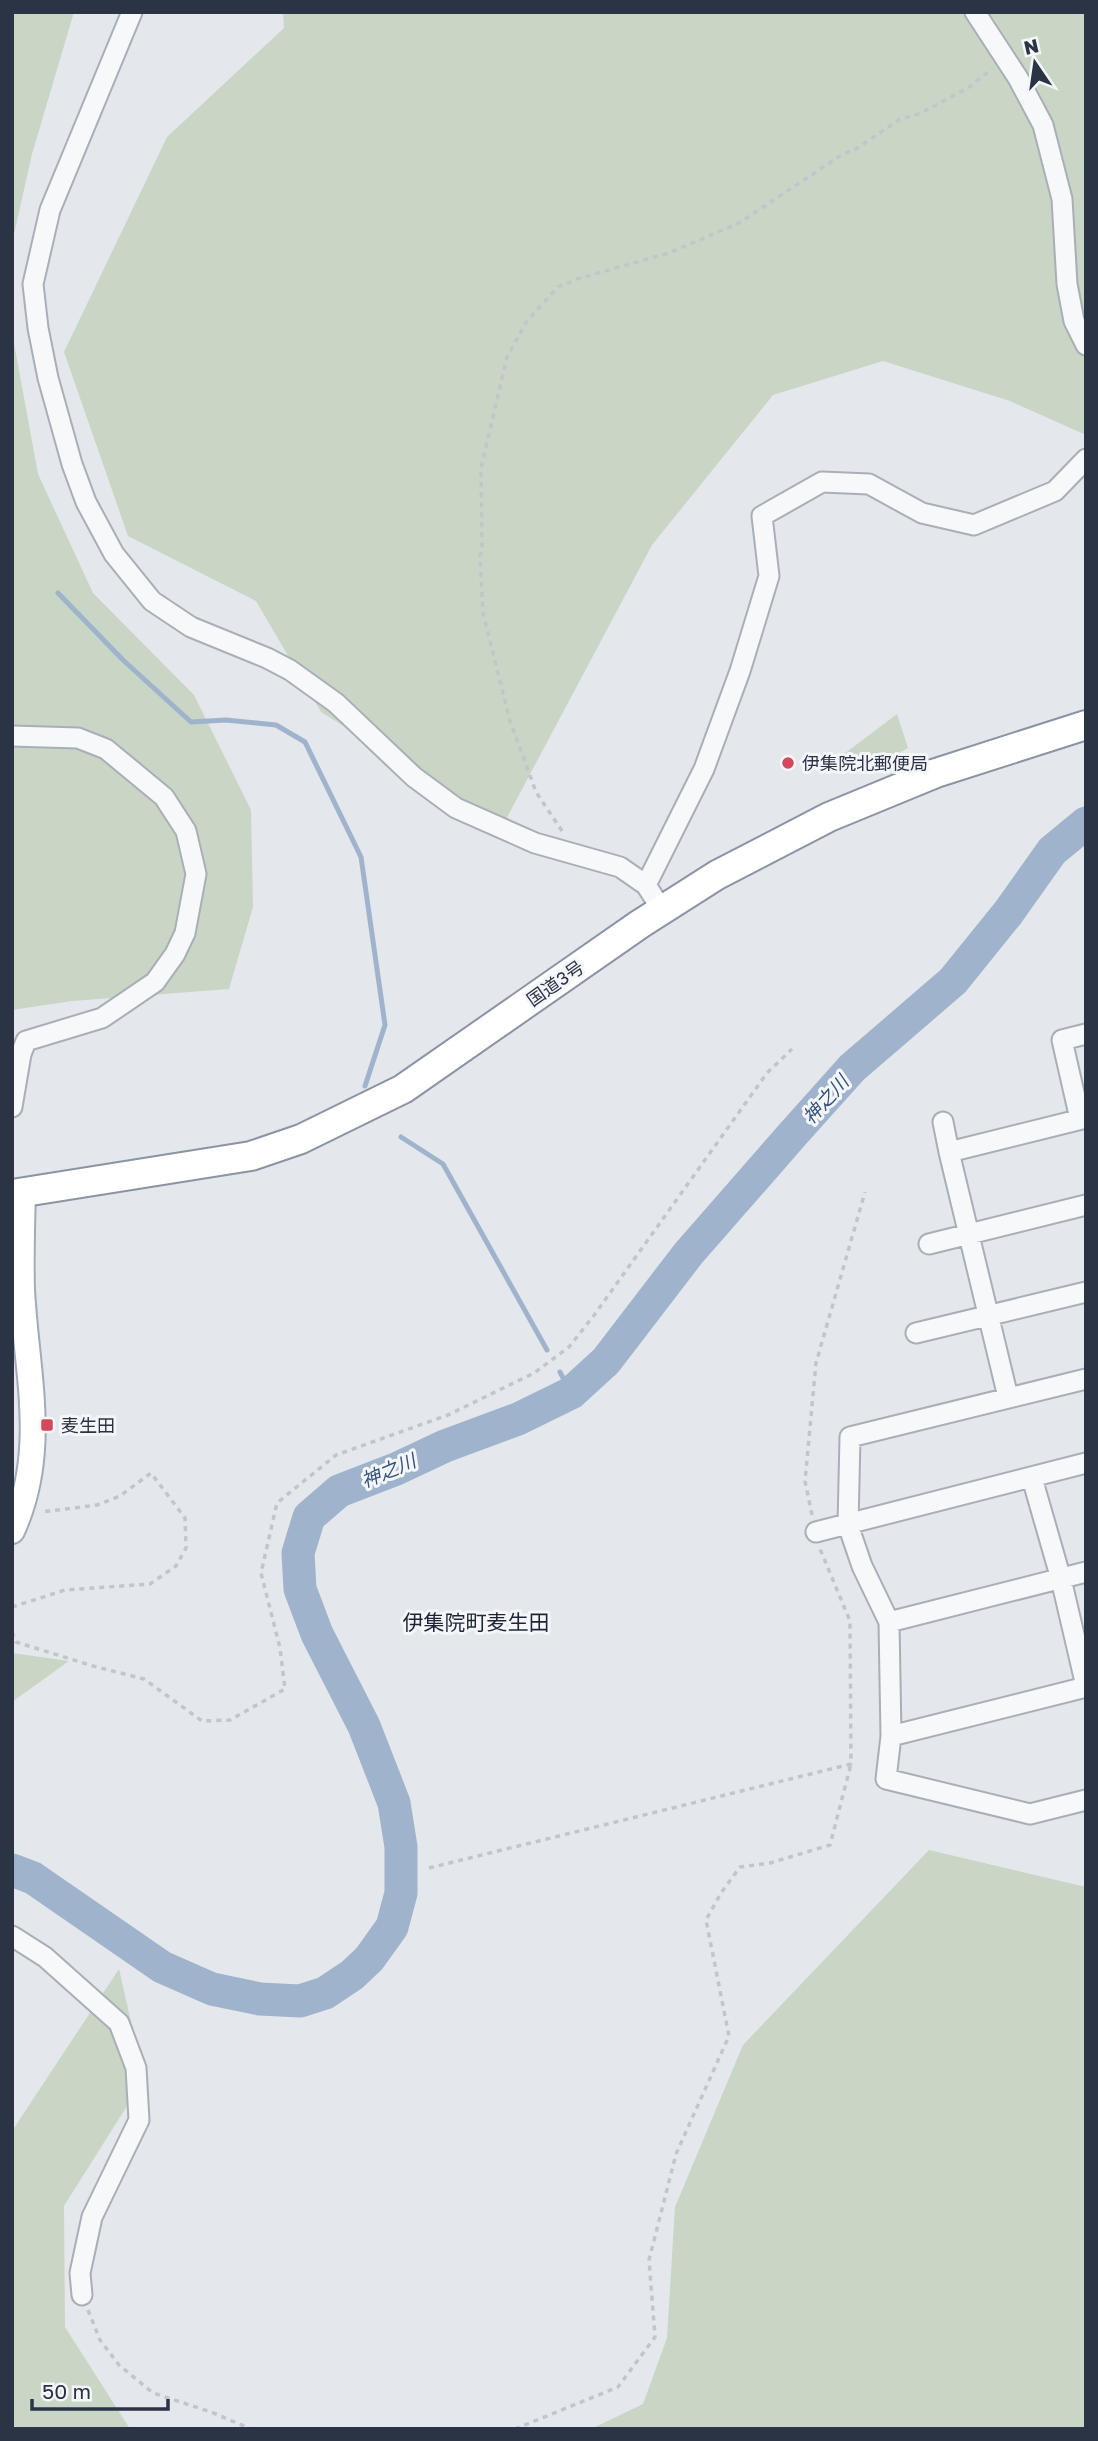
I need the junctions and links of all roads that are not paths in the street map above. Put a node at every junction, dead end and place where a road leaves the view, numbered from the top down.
1 (132, 12) edge
2 (975, 12) edge
3 (1086, 345) edge
4 (1086, 459) edge
5 (1086, 725) edge
6 (12, 736) edge
7 (646, 885) junction
8 (662, 910) junction
9 (1086, 1034) edge
10 (12, 1107) edge
11 (1083, 1118) edge
12 (943, 1122) dead end
13 (949, 1152) junction
14 (18, 1194) edge
15 (1086, 1205) edge
16 (969, 1235) junction
17 (929, 1244) dead end
18 (1086, 1292) edge
19 (989, 1317) junction
20 (916, 1333) dead end
21 (1086, 1378) edge
22 (1007, 1397) junction
23 (1086, 1463) edge
24 (1032, 1478) junction
25 (16, 1523) edge
26 (849, 1525) junction
27 (816, 1532) road end
28 (1086, 1572) edge
29 (1061, 1579) junction
30 (889, 1622) junction
31 (1086, 1686) edge
32 (891, 1736) junction
33 (1086, 1800) edge
34 (12, 1936) edge
35 (82, 2295) road end

1 - 7 street
2 - 3 street
4 - 7 street
5 - 8 highway, 国道3号
6 - 10 street
7 - 8 street
8 - 14 highway, 国道3号
9 - 11 street
11 - 13 street
12 - 13 street
13 - 16 street
14 - 25 main road
15 - 16 street
16 - 17 street
16 - 19 street
18 - 19 street
19 - 20 street
19 - 22 street
21 - 22 street
22 - 26 street
23 - 24 street
24 - 26 street
24 - 29 street
26 - 27 street
26 - 30 street
28 - 29 street
29 - 30 street
29 - 31 street
30 - 32 street
31 - 32 street
32 - 33 street
34 - 35 street

